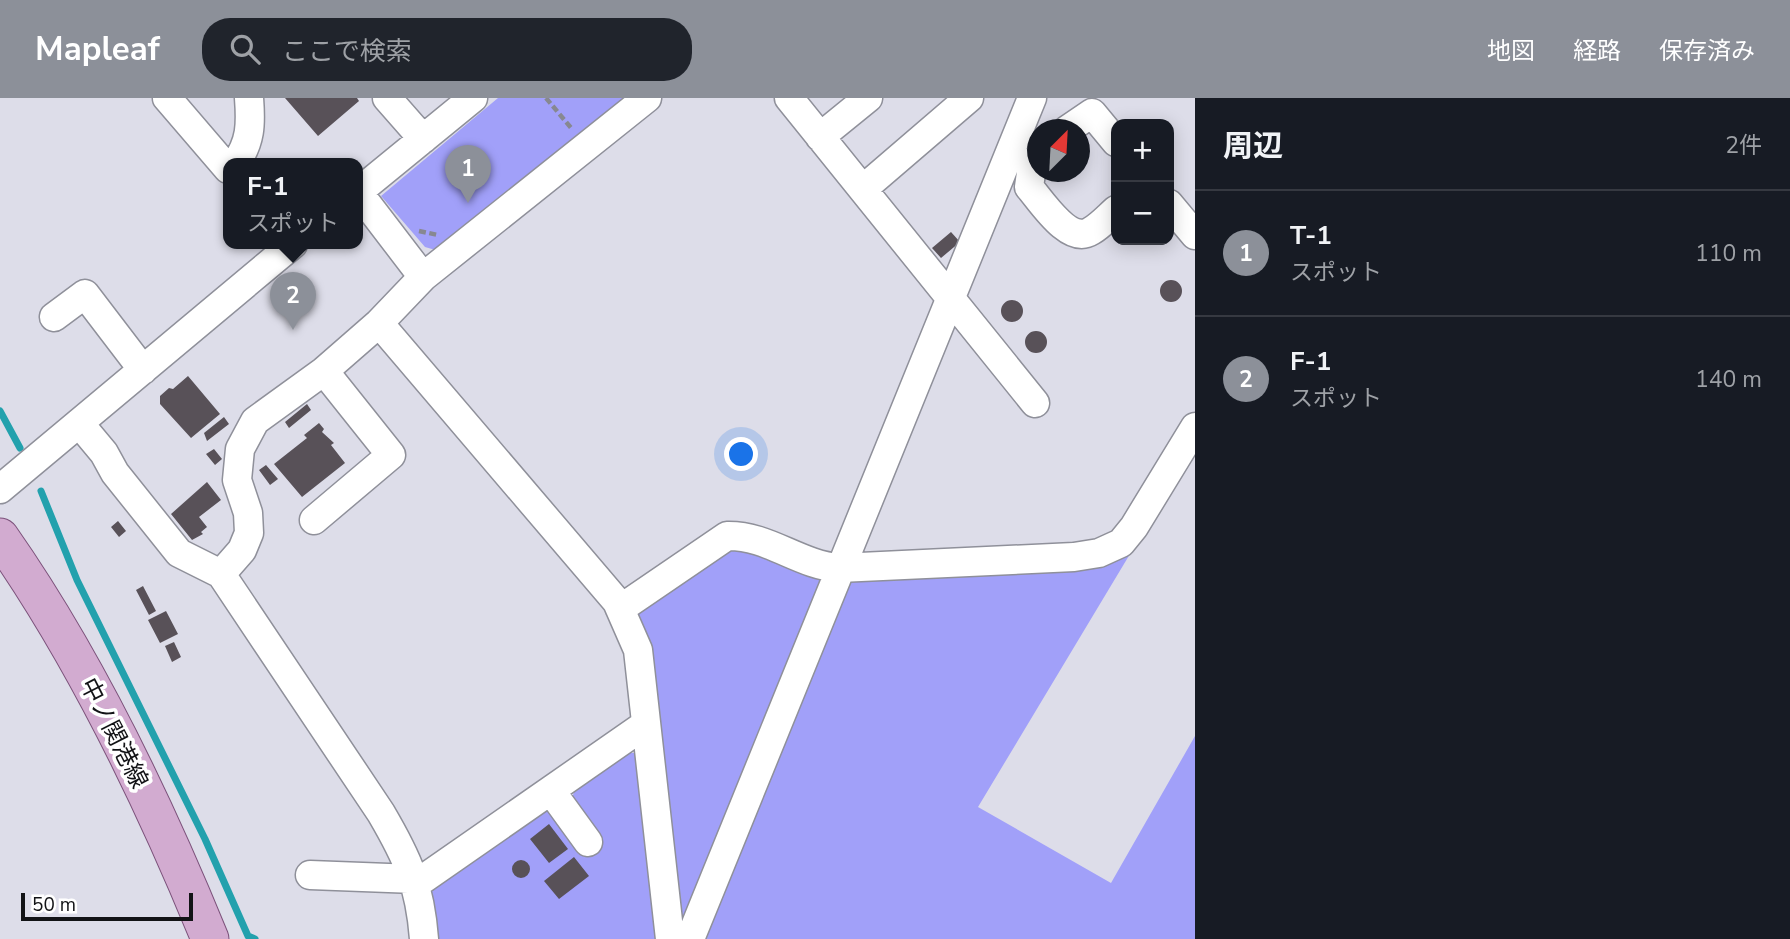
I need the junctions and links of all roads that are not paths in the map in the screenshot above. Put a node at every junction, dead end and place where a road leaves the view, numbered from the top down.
1 (167, 98) edge
2 (249, 98) edge
3 (387, 98) edge
4 (473, 98) edge
5 (647, 98) edge
6 (789, 98) edge
7 (868, 98) edge
8 (969, 98) edge
9 (1027, 101) edge
10 (1040, 119) edge
11 (1083, 119) edge
12 (1111, 136) edge
13 (820, 137) junction
14 (423, 139) junction
15 (239, 158) edge
16 (223, 163) edge
17 (1030, 182) edge
18 (363, 188) edge
19 (863, 189) junction
20 (363, 199) edge
21 (1174, 210) edge
22 (1111, 214) edge
23 (1195, 235) edge
24 (287, 249) edge
25 (422, 277) junction
26 (951, 299) junction
27 (66, 313) dead end
28 (379, 323) junction
29 (143, 370) junction
30 (324, 371) junction
31 (1035, 403) dead end
32 (79, 423) junction
33 (1195, 427) edge
34 (0, 489) edge
35 (314, 520) dead end
36 (0, 537) edge
37 (839, 568) junction
38 (221, 574) junction
39 (620, 609) junction
40 (646, 724) junction
41 (551, 791) junction
42 (588, 842) dead end
43 (310, 874) dead end
44 (416, 882) junction
45 (210, 939) edge
46 (424, 939) edge
47 (670, 939) edge
48 (690, 939) edge

1 - 16 lane
2 - 15 lane
3 - 14 lane
4 - 14 lane
5 - 25 lane
6 - 13 lane
7 - 13 lane
8 - 19 lane
9 - 10 lane
9 - 26 lane
11 - 12 lane
13 - 19 lane
14 - 18 lane
17 - 22 lane
19 - 26 lane
20 - 25 lane
21 - 23 lane
24 - 29 lane
25 - 28 lane
26 - 31 lane
26 - 37 lane
27 - 29 lane
28 - 30 lane
28 - 39 lane
29 - 32 lane
30 - 35 lane
30 - 38 lane
32 - 34 lane
32 - 38 lane
33 - 37 lane
36 - 45 main road, 中ノ関港線
37 - 39 lane
37 - 48 lane
38 - 44 lane
39 - 40 lane
40 - 41 lane
40 - 47 lane
41 - 42 lane
41 - 44 lane
43 - 44 lane
44 - 46 lane

